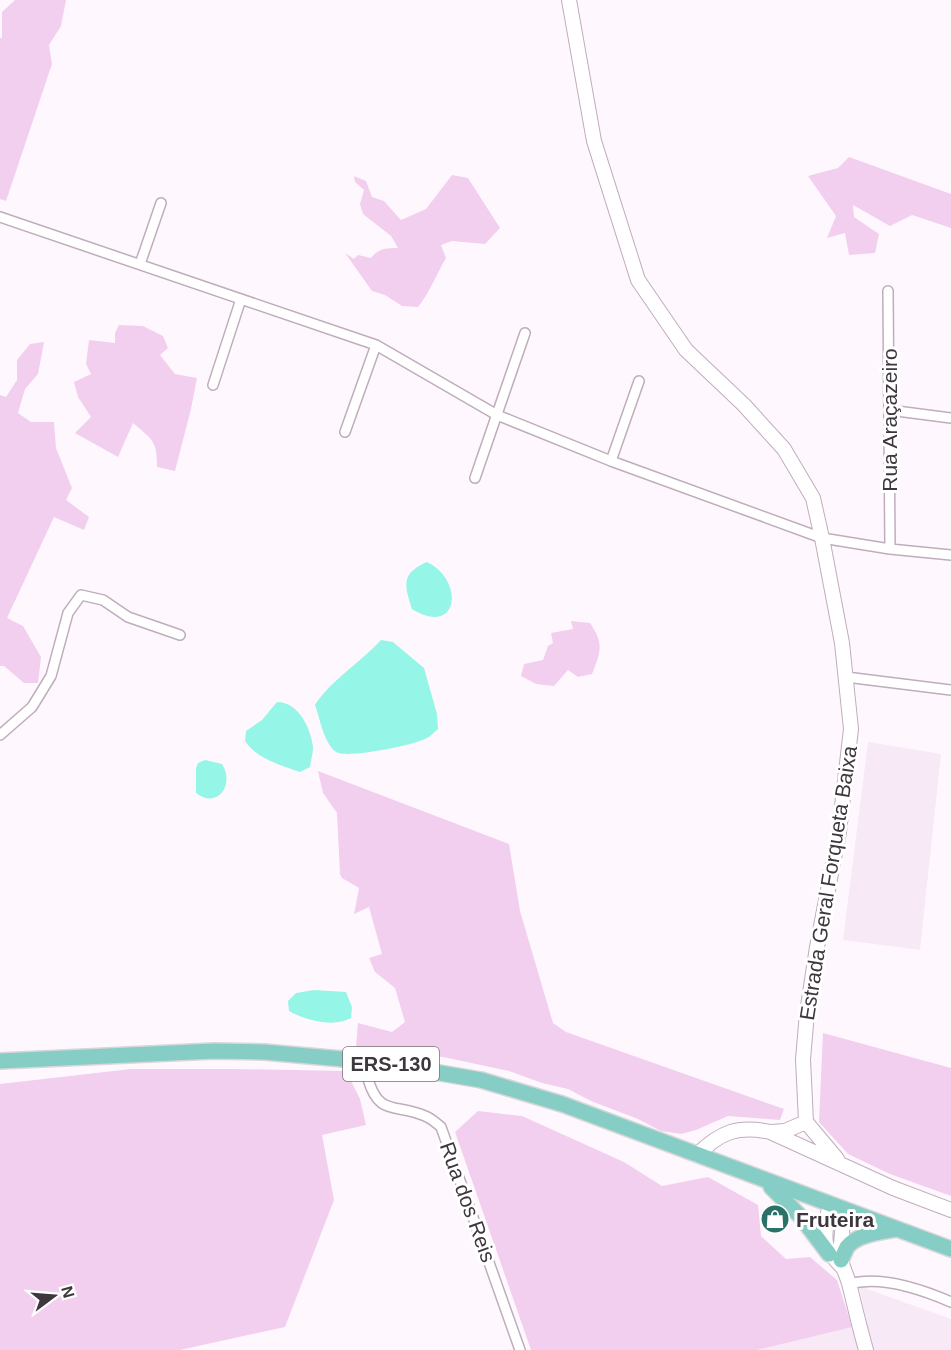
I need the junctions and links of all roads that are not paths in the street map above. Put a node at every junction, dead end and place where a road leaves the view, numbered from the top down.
1 (569, 0) edge
2 (160, 203) dead end
3 (0, 217) edge
4 (140, 264) junction
5 (888, 291) dead end
6 (241, 299) junction
7 (525, 333) dead end
8 (376, 345) junction
9 (639, 381) dead end
10 (213, 385) dead end
11 (889, 410) junction
12 (496, 415) junction
13 (951, 418) edge
14 (345, 432) dead end
15 (611, 461) junction
16 (475, 478) dead end
17 (822, 538) junction
18 (890, 549) junction
19 (951, 555) edge
20 (180, 635) dead end
21 (846, 677) junction
22 (951, 690) edge
23 (0, 735) edge
24 (0, 1061) edge
25 (376, 1062) junction
26 (806, 1122) junction
27 (770, 1132) junction
28 (697, 1155) junction
29 (844, 1166) junction
30 (764, 1181) junction
31 (835, 1207) junction
32 (951, 1210) edge
33 (897, 1229) junction
34 (951, 1249) edge
35 (838, 1261) junction
36 (849, 1284) junction
37 (951, 1302) edge
38 (520, 1350) edge
39 (866, 1350) edge

1 - 17 street, Estrada Geral Forqueta Baixa
2 - 4 street
3 - 4 street
4 - 6 street
5 - 11 street, Rua Araçazeiro
6 - 8 street
6 - 10 street
7 - 12 street
8 - 12 street
8 - 14 street
9 - 15 street
11 - 13 street
11 - 18 street, Rua Araçazeiro
12 - 15 street
12 - 16 street
15 - 17 street
17 - 18 street
17 - 21 street, Estrada Geral Forqueta Baixa
18 - 19 street
20 - 23 street
21 - 22 street
21 - 26 street, Estrada Geral Forqueta Baixa
24 - 25 main road, ERS-130
25 - 28 main road, ERS-130
25 - 38 street, Rua dos Reis
26 - 27 street
26 - 29 street
27 - 28 street
27 - 29 street
28 - 30 main road, ERS-130
29 - 32 street
30 - 31 main road, ERS-130
30 - 35 main road
31 - 33 main road, ERS-130
31 - 35 street
33 - 34 main road, ERS-130
33 - 35 main road
35 - 36 street
36 - 37 street
36 - 39 street

